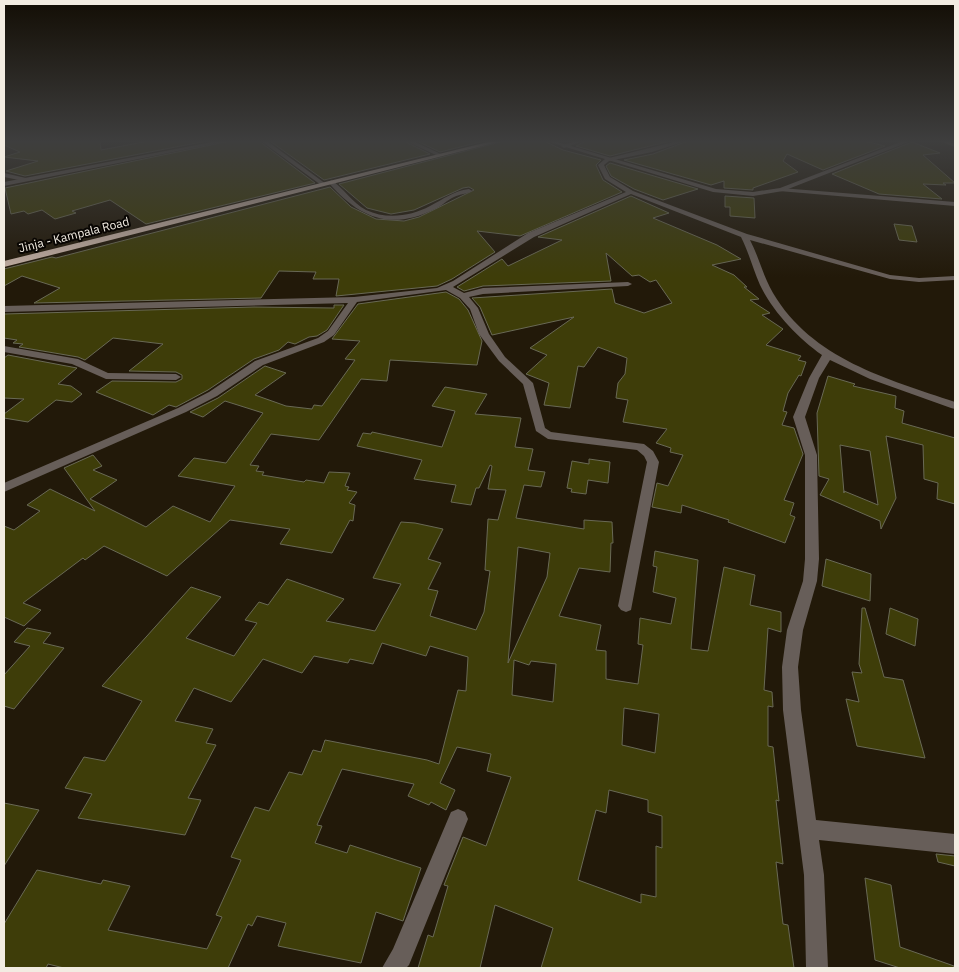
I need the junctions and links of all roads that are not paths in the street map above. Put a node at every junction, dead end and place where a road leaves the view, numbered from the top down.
1 (314, 186) edge
2 (331, 186) edge
3 (621, 186) edge
4 (699, 186) edge
5 (791, 186) edge
6 (782, 190) junction
7 (469, 191) dead end
8 (631, 192) junction
9 (955, 204) edge
10 (744, 236) junction
11 (4, 264) edge
12 (955, 278) edge
13 (628, 284) dead end
14 (446, 287) junction
15 (463, 296) junction
16 (354, 300) junction
17 (4, 309) edge
18 (4, 349) edge
19 (828, 354) junction
20 (176, 377) dead end
21 (955, 406) edge
22 (4, 488) edge
23 (626, 606) dead end
24 (458, 819) dead end
25 (808, 829) junction
26 (955, 844) edge
27 (393, 968) edge
28 (817, 968) edge

1 - 11 highway, Jinja - Kampala Road
2 - 7 street
3 - 8 street
4 - 6 street
5 - 6 street
6 - 9 street
8 - 10 street
8 - 14 street
10 - 12 street
10 - 19 street
13 - 15 street
14 - 15 street
14 - 16 street
15 - 23 street
16 - 17 street
16 - 22 street
18 - 20 street
19 - 21 street
19 - 25 street
24 - 27 street
25 - 26 street
25 - 28 street

